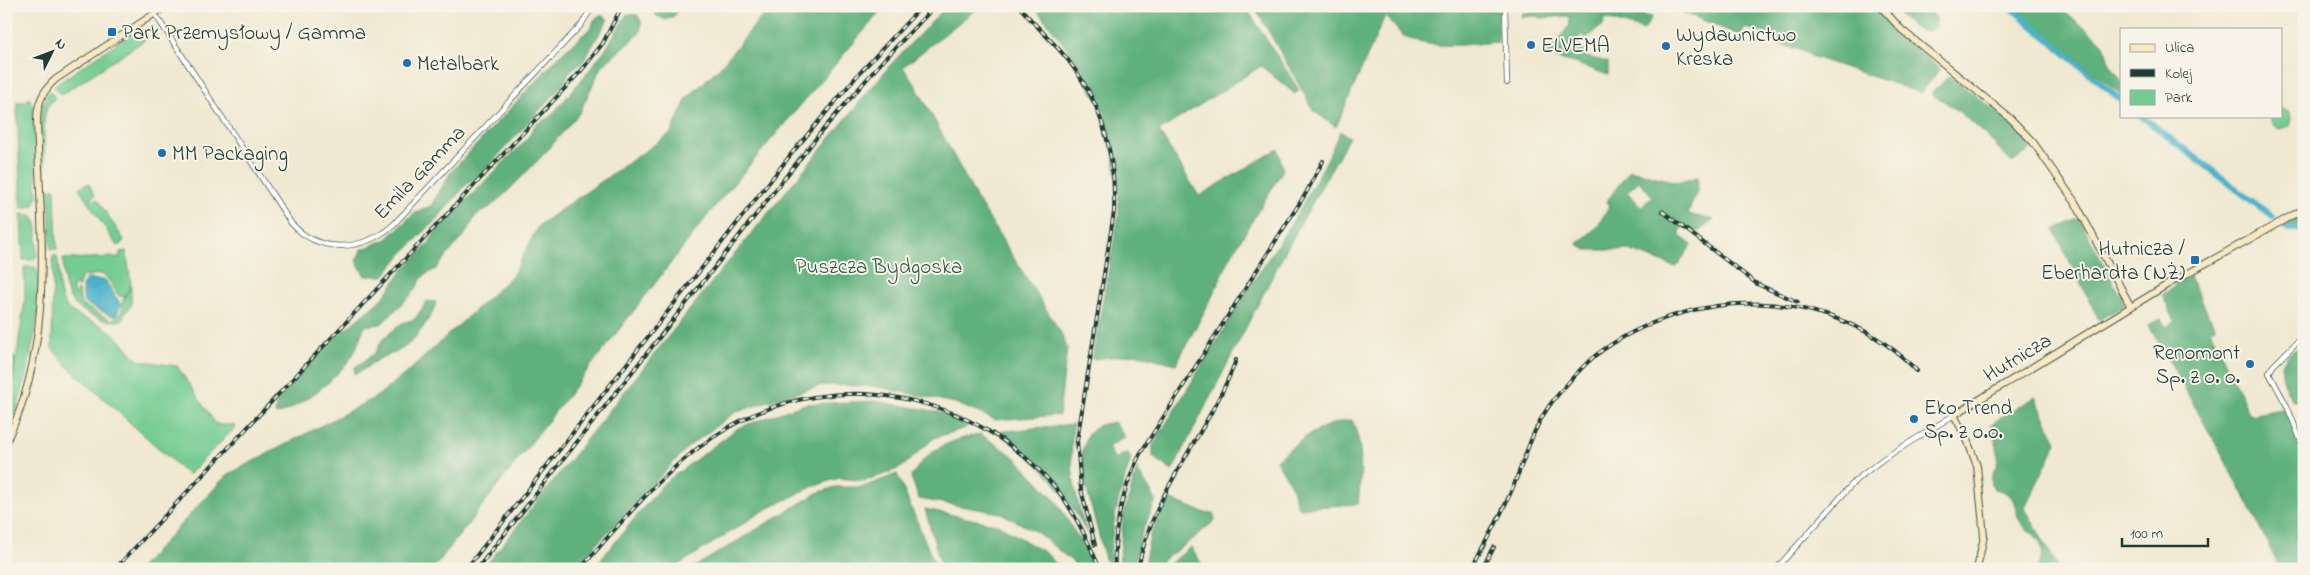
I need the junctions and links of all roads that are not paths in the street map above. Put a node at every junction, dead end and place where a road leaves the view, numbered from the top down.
1 (166, 6) edge
2 (593, 6) edge
3 (1505, 6) edge
4 (1880, 6) edge
5 (155, 14) junction
6 (1507, 83) dead end
7 (2304, 209) edge
8 (2131, 307) junction
9 (2304, 335) edge
10 (1954, 415) junction
11 (6, 442) edge
12 (2304, 449) edge
13 (1776, 569) edge
14 (1977, 569) edge

1 - 5 street
2 - 5 street, Emila Gamma
3 - 6 street
4 - 8 street
5 - 11 street
7 - 8 street, Hutnicza
8 - 10 street, Hutnicza
9 - 12 street
10 - 13 street, Hutnicza
10 - 14 street

